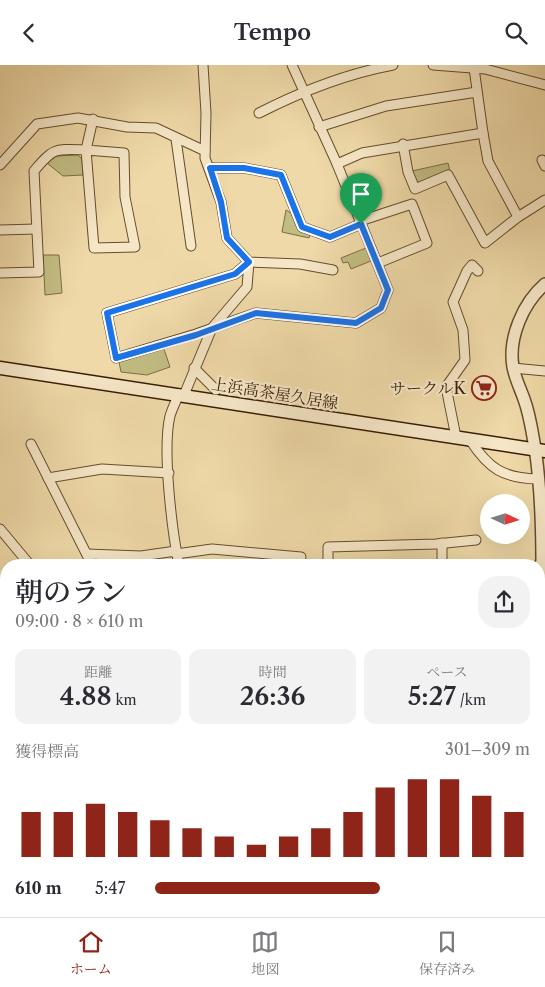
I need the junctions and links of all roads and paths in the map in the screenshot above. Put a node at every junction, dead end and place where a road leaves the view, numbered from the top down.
1 (203, 65) edge
2 (292, 65) edge
3 (393, 65) edge
4 (433, 65) edge
5 (474, 68) junction
6 (545, 85) edge
7 (303, 91) junction
8 (477, 92) junction
9 (258, 113) dead end
10 (93, 119) junction
11 (319, 127) junction
12 (483, 133) junction
13 (176, 139) junction
14 (403, 144) junction
15 (86, 151) junction
16 (205, 151) junction
17 (337, 164) junction
18 (0, 165) edge
19 (210, 168) junction
20 (545, 200) edge
21 (518, 217) junction
22 (360, 223) junction
23 (36, 229) junction
24 (0, 230) edge
25 (191, 246) dead end
26 (249, 262) junction
27 (378, 263) junction
28 (333, 270) dead end
29 (478, 271) dead end
30 (0, 273) edge
31 (545, 284) edge
32 (212, 328) junction
33 (513, 367) junction
34 (0, 368) edge
35 (194, 368) junction
36 (545, 371) edge
37 (216, 390) dead end
38 (181, 395) junction
39 (456, 437) junction
40 (470, 440) junction
41 (31, 444) dead end
42 (540, 450) edge
43 (169, 473) junction
44 (48, 478) junction
45 (538, 479) junction
46 (542, 498) edge
47 (0, 529) edge
48 (476, 540) dead end
49 (442, 543) junction
50 (176, 553) junction
51 (87, 555) junction
52 (301, 557) dead end
53 (25, 559) edge
54 (89, 559) edge
55 (178, 559) edge
56 (327, 559) edge
57 (442, 559) edge
58 (541, 559) edge

1 - 16 street
2 - 7 street
3 - 7 street
4 - 5 street
5 - 6 street
5 - 8 street
7 - 9 street
7 - 11 street
8 - 11 street
8 - 12 street
10 - 13 street
10 - 15 street
10 - 18 street
11 - 17 street
12 - 14 street
12 - 21 street
13 - 16 street
13 - 25 street
14 - 17 street
14 - 21 street
15 - 15 street
15 - 23 street
16 - 19 street
17 - 22 street
19 - 22 street
19 - 26 street
20 - 21 street
22 - 27 street
22 - 27 street
23 - 24 street
23 - 30 street
26 - 28 street
26 - 32 street
26 - 32 street
27 - 32 street
29 - 39 street
31 - 33 street
32 - 35 street
33 - 36 street
33 - 42 street
34 - 38 main road, 上浜高茶屋久居線
35 - 37 street
35 - 38 street
38 - 39 main road, 上浜高茶屋久居線
38 - 43 street
39 - 40 main road, 上浜高茶屋久居線
40 - 42 main road, 上浜高茶屋久居線
40 - 45 street
41 - 44 street
42 - 45 street
43 - 44 street
43 - 50 street
44 - 51 street
45 - 46 street
46 - 58 street
47 - 53 street
48 - 49 street
49 - 56 street
49 - 57 street
50 - 51 street
50 - 52 street
50 - 55 street
51 - 54 street

